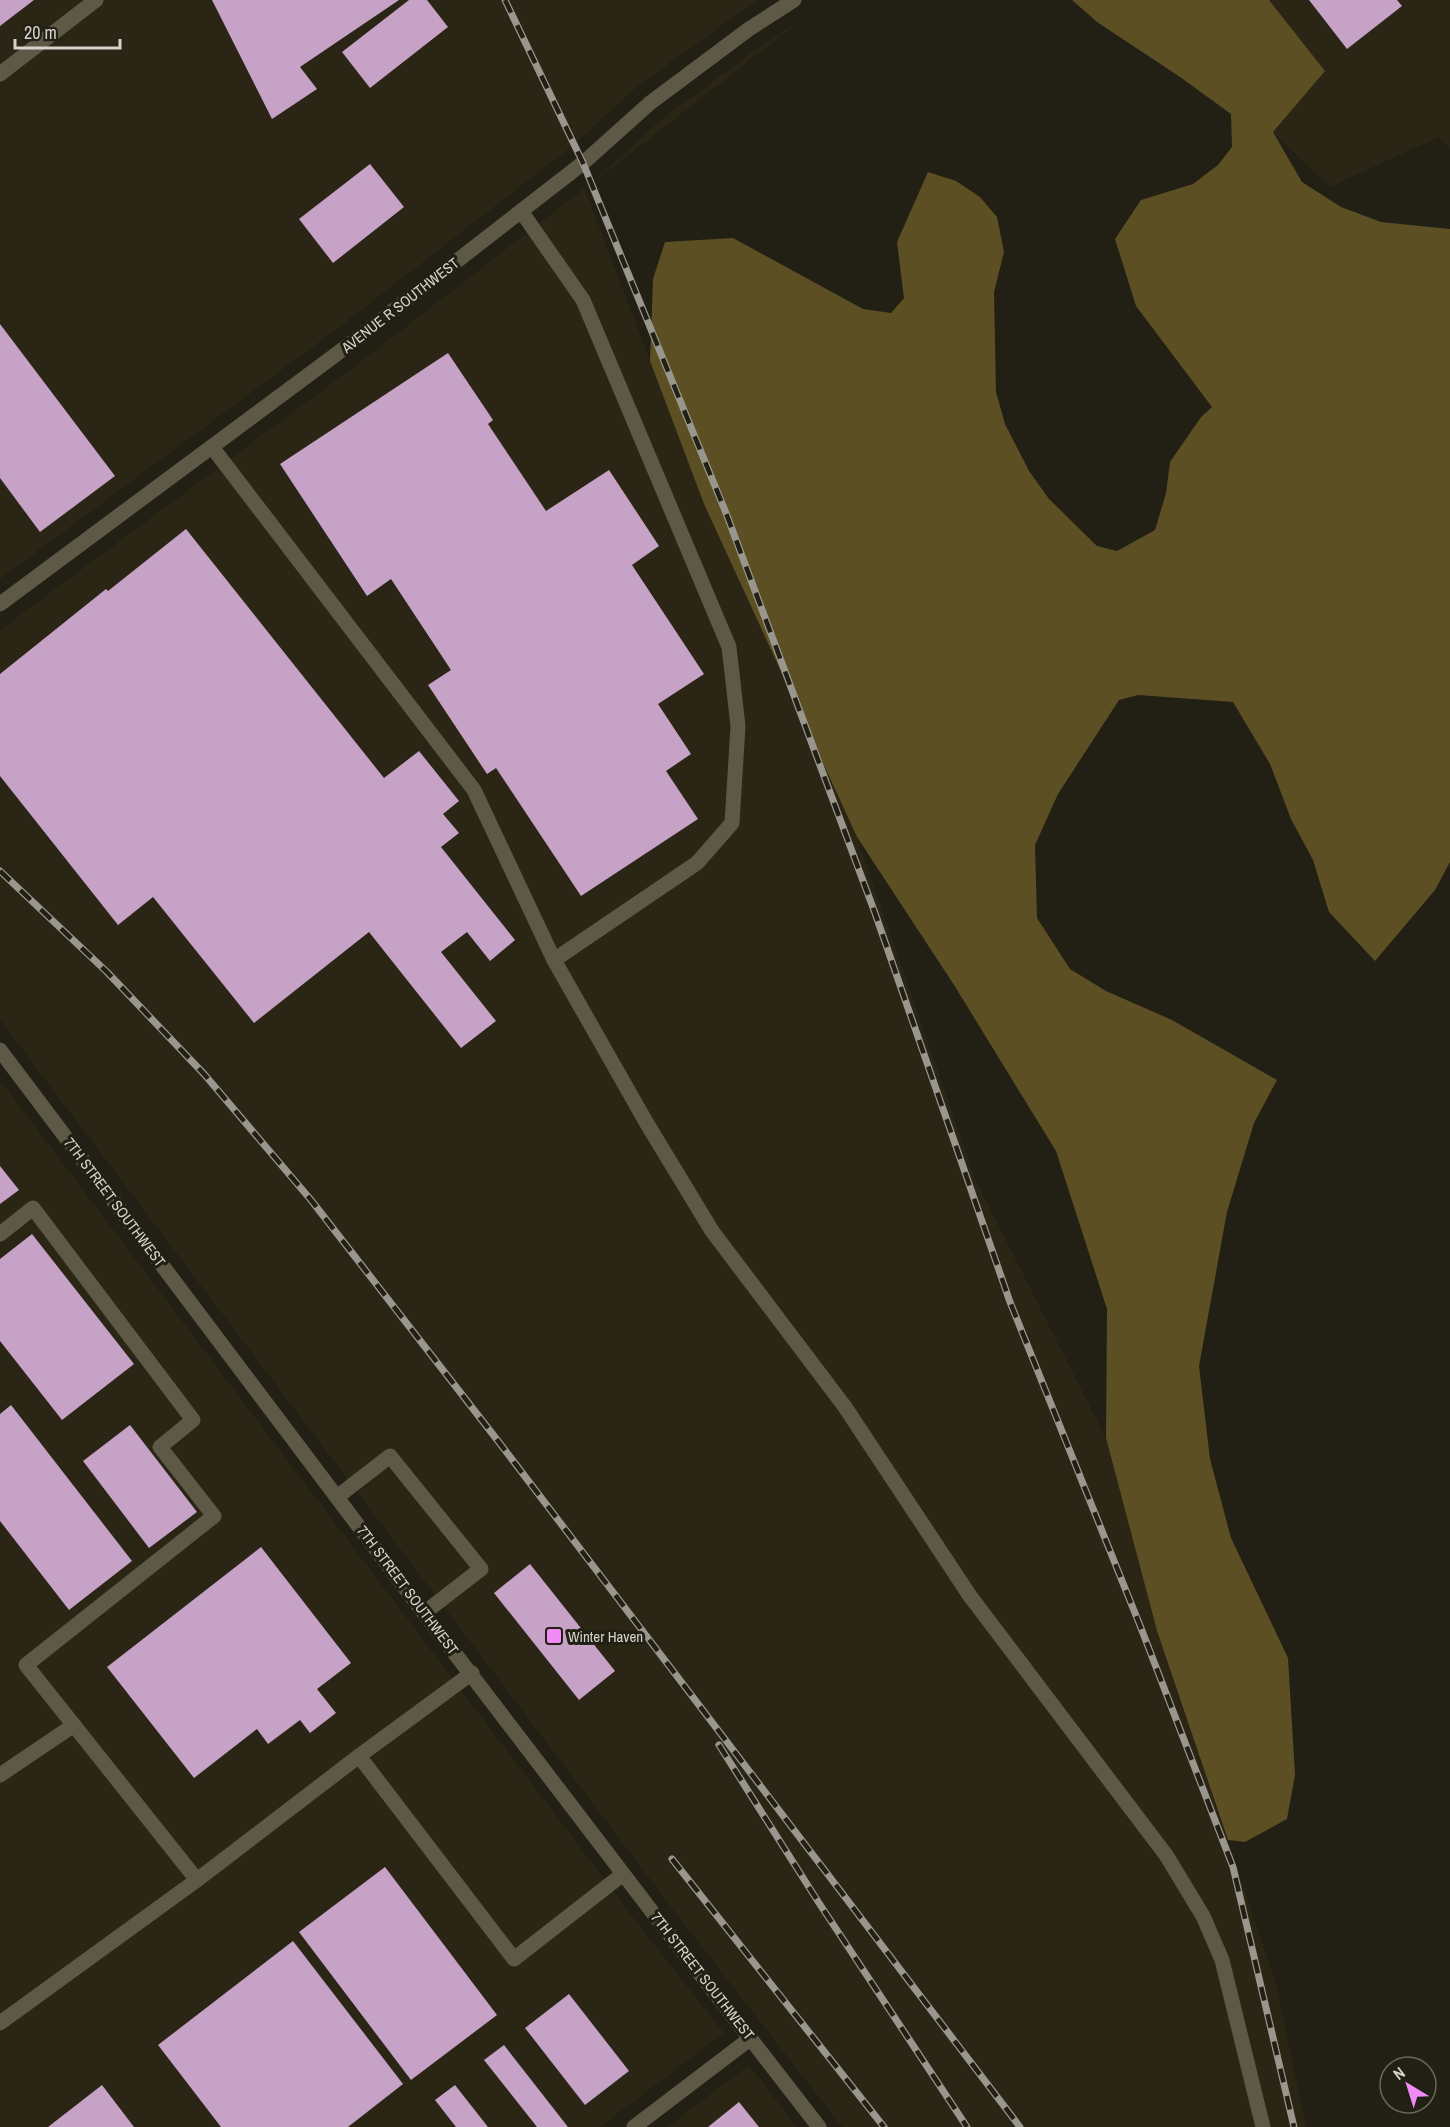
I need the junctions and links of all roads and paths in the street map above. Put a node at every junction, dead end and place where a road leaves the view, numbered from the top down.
1 (96, 0) edge
2 (795, 0) edge
3 (0, 74) edge
4 (521, 211) junction
5 (212, 447) junction
6 (0, 604) edge
7 (554, 960) junction
8 (0, 1050) edge
9 (0, 1234) edge
10 (337, 1497) junction
11 (424, 1613) junction
12 (471, 1673) junction
13 (74, 1725) junction
14 (359, 1756) junction
15 (0, 1775) edge
16 (623, 1874) junction
17 (197, 1880) junction
18 (0, 2023) edge
19 (751, 2038) junction
20 (634, 2127) edge
21 (819, 2127) edge
22 (1263, 2127) edge

1 - 3 street
2 - 4 street, AVENUE R SOUTHWEST
4 - 5 street, AVENUE R SOUTHWEST
4 - 7 street
5 - 6 street, AVENUE R SOUTHWEST
5 - 7 street
7 - 22 street
8 - 10 street, 7TH STREET SOUTHWEST
9 - 13 street
10 - 11 street, 7TH STREET SOUTHWEST
10 - 11 street
11 - 12 street, 7TH STREET SOUTHWEST
12 - 14 street
12 - 16 street, 7TH STREET SOUTHWEST
13 - 15 street
13 - 17 street
14 - 16 street
14 - 17 street
16 - 19 street, 7TH STREET SOUTHWEST
17 - 18 street
19 - 20 street
19 - 21 street, 7TH STREET SOUTHWEST

